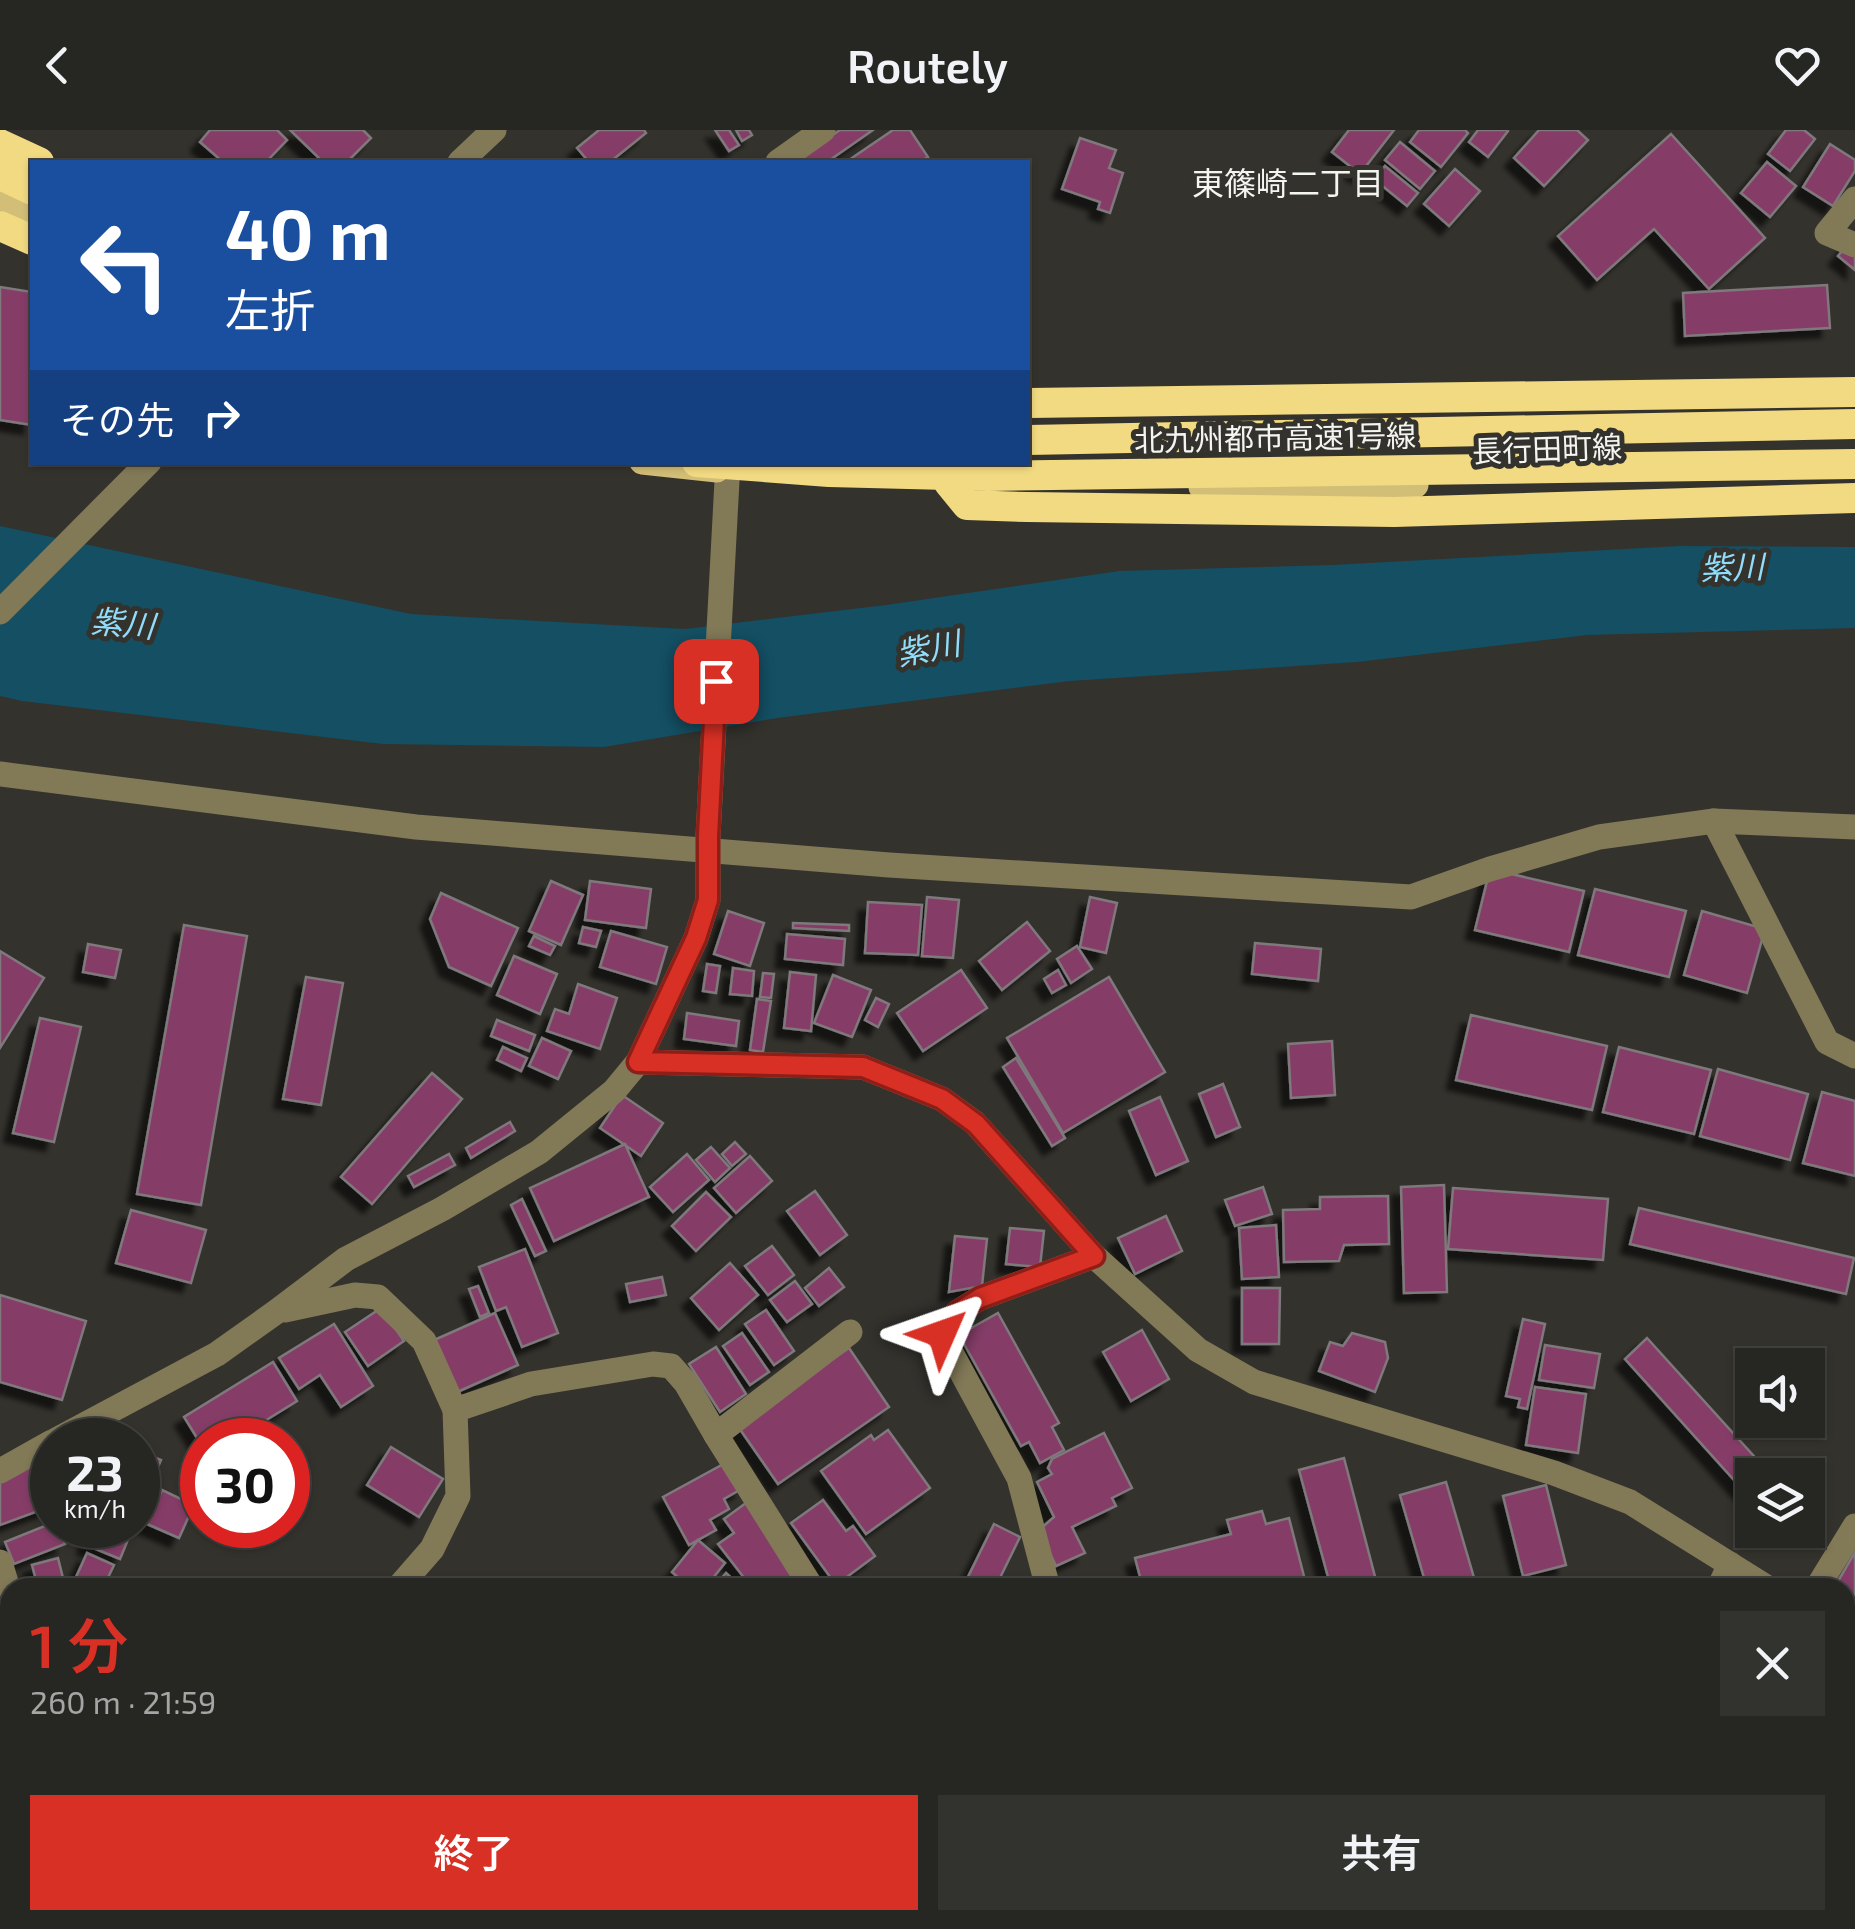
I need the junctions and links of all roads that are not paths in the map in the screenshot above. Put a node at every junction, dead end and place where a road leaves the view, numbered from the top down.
1 (494, 130) edge
2 (823, 130) edge
3 (0, 144) edge
4 (35, 160) edge
5 (462, 160) edge
6 (781, 160) edge
7 (0, 175) edge
8 (30, 189) edge
9 (0, 197) edge
10 (1855, 199) edge
11 (30, 211) edge
12 (0, 226) edge
13 (30, 239) edge
14 (0, 246) edge
15 (1855, 246) edge
16 (30, 257) edge
17 (1855, 392) edge
18 (1030, 403) edge
19 (1855, 421) edge
20 (1030, 431) edge
21 (1030, 440) edge
22 (1855, 464) edge
23 (694, 465) edge
24 (736, 465) edge
25 (728, 467) edge
26 (142, 470) edge
27 (1855, 472) edge
28 (949, 483) junction
29 (1855, 498) edge
30 (0, 612) edge
31 (0, 774) edge
32 (1714, 820) junction
33 (1855, 827) edge
34 (708, 844) junction
35 (1855, 1056) edge
36 (638, 1062) junction
37 (1094, 1256) junction
38 (276, 1312) junction
39 (850, 1332) dead end
40 (455, 1410) junction
41 (97, 1418) edge
42 (716, 1435) junction
43 (30, 1454) edge
44 (0, 1471) edge
45 (1855, 1526) edge
46 (1725, 1576) edge
47 (407, 1578) edge
48 (806, 1578) edge
49 (1045, 1578) edge
50 (1823, 1578) edge

1 - 5 street
2 - 6 street
3 - 4 highway
7 - 8 highway
9 - 11 main road
10 - 15 street
12 - 13 highway
14 - 16 highway
17 - 18 highway
19 - 20 main road, 長行田町線
19 - 21 highway, 北九州都市高速1号線
22 - 24 highway, 北九州都市高速1号線, bridge
23 - 25 main road, 長行田町線
25 - 28 main road, 長行田町線
25 - 34 street
26 - 30 street
27 - 28 main road, 長行田町線
28 - 29 highway
31 - 34 street
32 - 33 street
32 - 34 street
32 - 35 street
34 - 36 street
36 - 37 street
36 - 38 street
37 - 46 street
37 - 49 street
38 - 40 street
38 - 41 street
39 - 42 street
40 - 42 street
40 - 47 street
42 - 48 street
43 - 44 street
45 - 50 street

